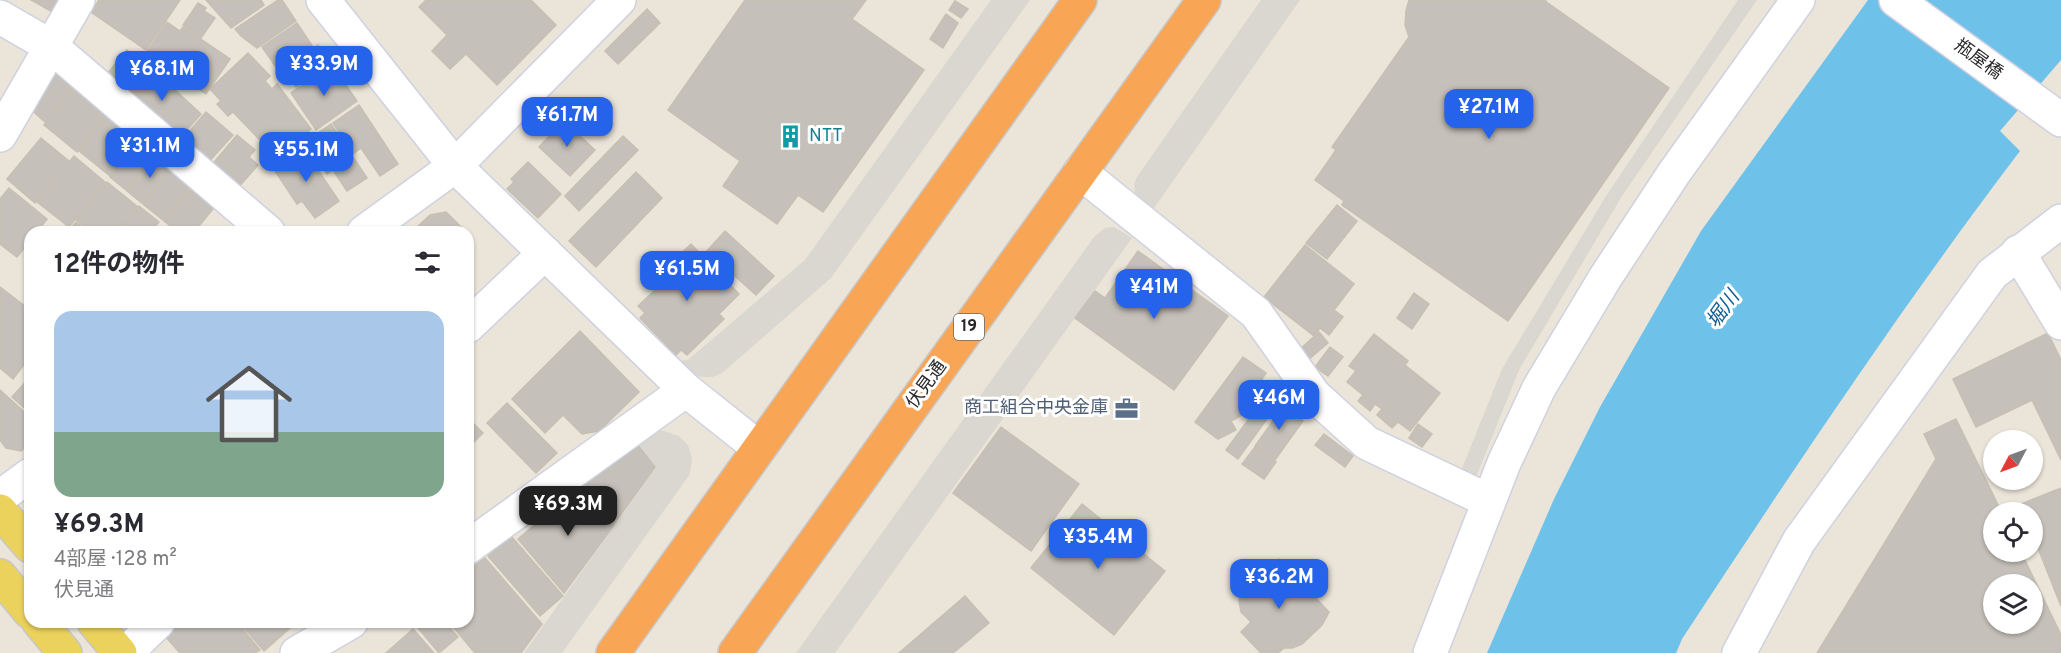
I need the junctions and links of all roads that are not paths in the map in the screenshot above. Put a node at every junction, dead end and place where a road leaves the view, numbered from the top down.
1 (78, 0) edge
2 (323, 0) edge
3 (619, 0) edge
4 (1080, 0) edge
5 (1204, 0) edge
6 (1798, 0) edge
7 (1896, 0) edge
8 (0, 17) edge
9 (52, 47) junction
10 (2061, 120) edge
11 (0, 135) edge
12 (455, 166) junction
13 (1080, 172) junction
14 (2061, 221) edge
15 (261, 226) edge
16 (372, 226) edge
17 (2018, 252) junction
18 (545, 253) junction
19 (474, 320) edge
20 (2061, 323) edge
21 (686, 390) junction
22 (759, 448) junction
23 (24, 479) edge
24 (0, 497) edge
25 (1489, 501) junction
26 (0, 511) edge
27 (24, 539) edge
28 (474, 543) edge
29 (0, 576) edge
30 (24, 605) edge
31 (44, 628) edge
32 (99, 628) edge
33 (152, 628) edge
34 (341, 628) edge
35 (64, 653) edge
36 (120, 653) edge
37 (126, 653) edge
38 (297, 653) edge
39 (613, 653) edge
40 (735, 653) edge
41 (1430, 653) edge
42 (1739, 653) edge

1 - 9 street
2 - 12 street
3 - 12 street
4 - 22 highway
5 - 13 highway, 伏見通 / 19
6 - 25 street
7 - 10 street, 瓶屋橋
8 - 9 street
9 - 11 street
9 - 15 street
12 - 16 street
12 - 18 street
13 - 25 street
13 - 40 highway, 伏見通 / 19
14 - 17 street
17 - 20 street
17 - 42 street
18 - 19 street
18 - 21 street
21 - 22 street
21 - 28 street
22 - 39 highway
23 - 24 street
25 - 41 street
26 - 27 main road
29 - 30 main road
31 - 35 main road
32 - 36 main road
33 - 37 street
34 - 38 street

